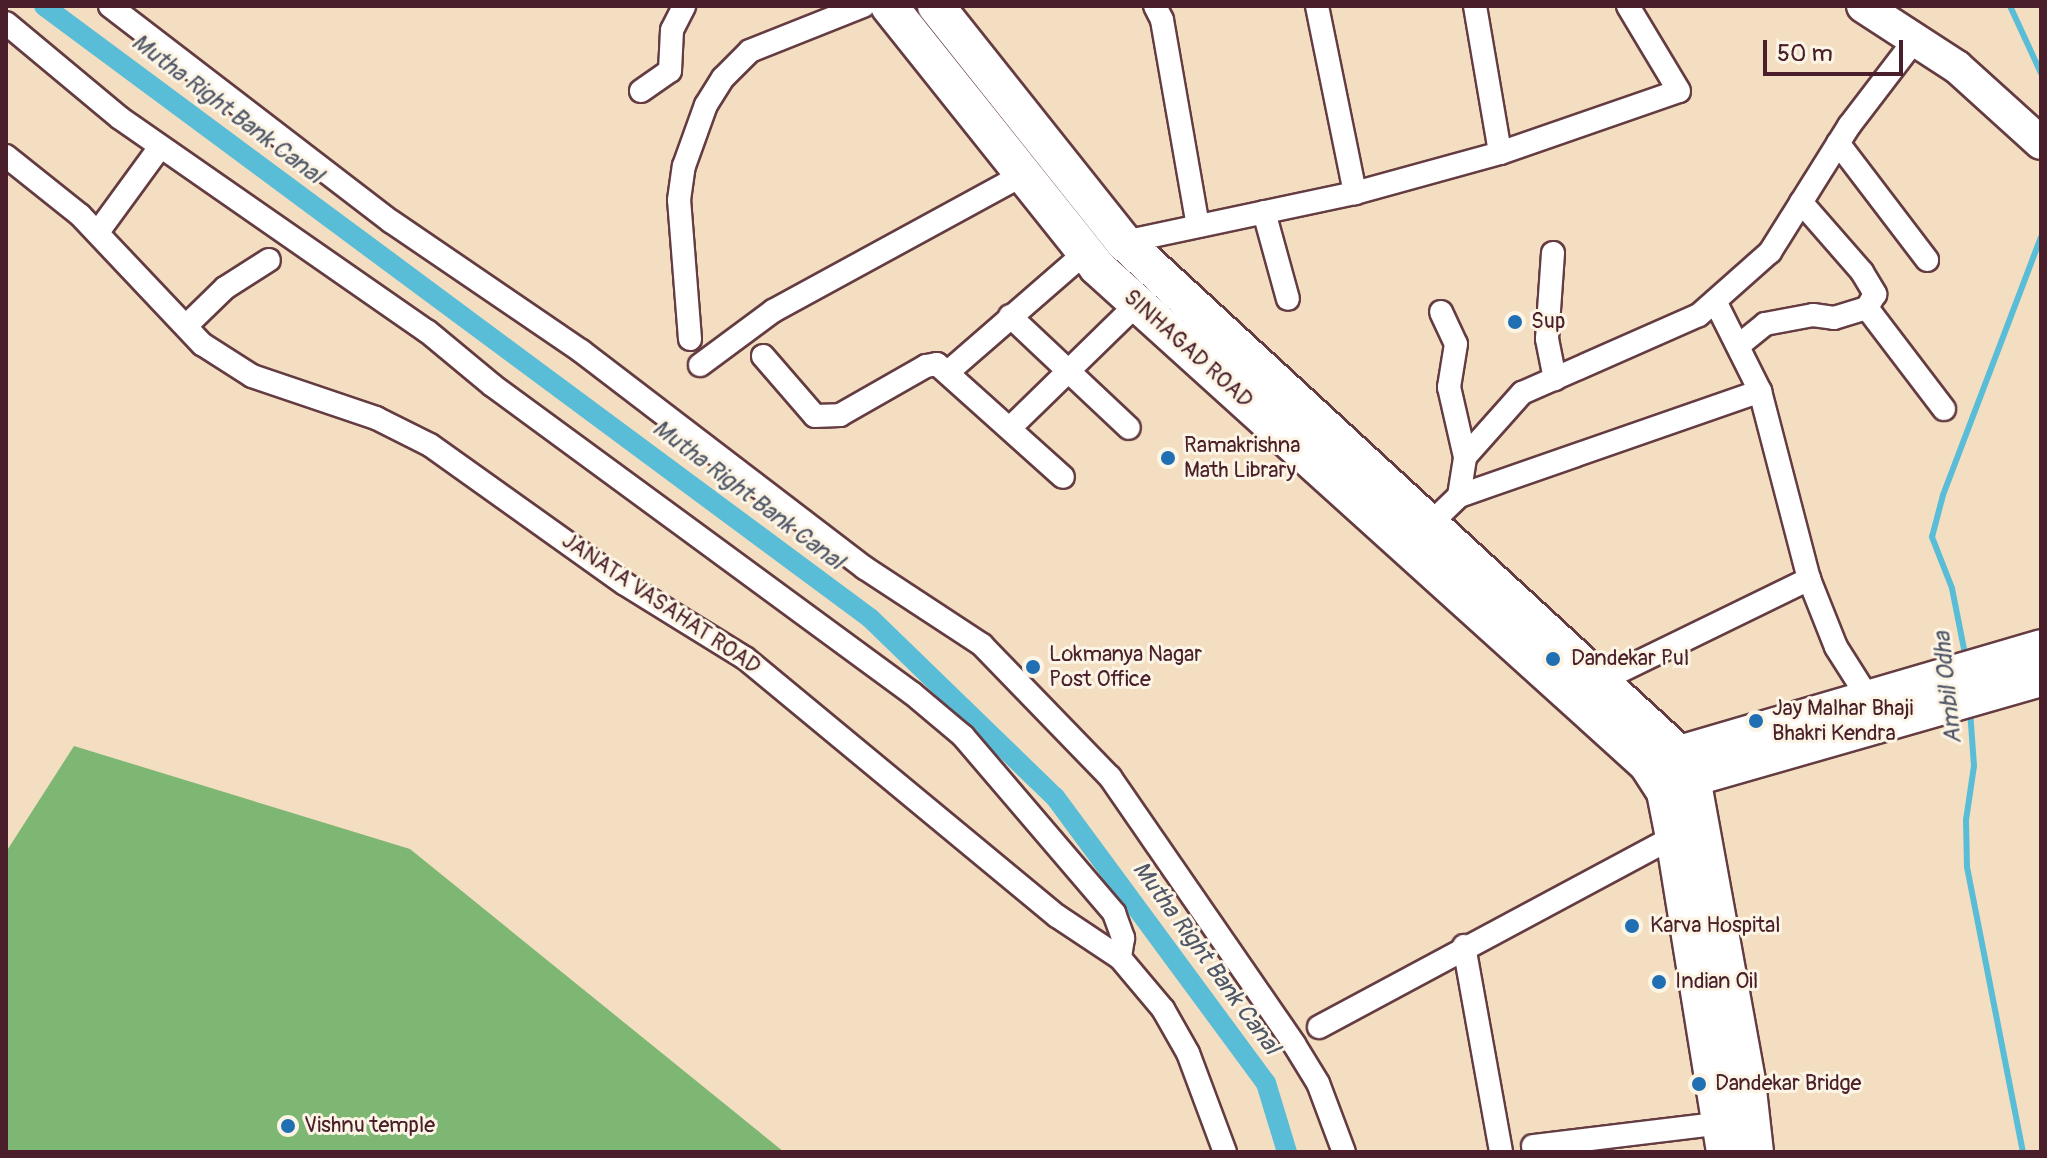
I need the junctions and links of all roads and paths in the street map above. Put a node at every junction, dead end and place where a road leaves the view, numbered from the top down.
1 (110, 6) edge
2 (684, 6) edge
3 (863, 6) edge
4 (889, 6) edge
5 (936, 6) edge
6 (1155, 6) edge
7 (1317, 6) edge
8 (1475, 6) edge
9 (1628, 6) edge
10 (1863, 6) edge
11 (6, 23) edge
12 (1917, 37) junction
13 (641, 91) dead end
14 (1838, 143) junction
15 (2041, 143) edge
16 (160, 147) junction
17 (1500, 153) junction
18 (6, 156) edge
19 (1021, 176) junction
20 (1355, 193) junction
21 (1801, 202) junction
22 (1264, 212) junction
23 (1198, 226) junction
24 (98, 232) junction
25 (1124, 242) junction
26 (1085, 253) junction
27 (1553, 253) dead end
28 (269, 260) dead end
29 (1927, 260) dead end
30 (1288, 299) dead end
31 (1715, 301) junction
32 (1137, 304) junction
33 (1867, 308) junction
34 (1441, 312) dead end
35 (1010, 316) junction
36 (186, 326) junction
37 (690, 339) dead end
38 (1738, 346) junction
39 (763, 356) dead end
40 (700, 365) dead end
41 (948, 372) junction
42 (1070, 372) junction
43 (1555, 379) junction
44 (1760, 391) junction
45 (1944, 409) dead end
46 (1010, 428) junction
47 (1129, 428) dead end
48 (1465, 457) junction
49 (1063, 477) dead end
50 (1459, 496) junction
51 (1408, 518) junction
52 (1809, 579) junction
53 (2041, 648) edge
54 (2041, 678) edge
55 (1600, 681) junction
56 (1947, 691) junction
57 (1869, 699) junction
58 (1669, 776) junction
59 (1674, 837) junction
60 (1464, 946) junction
61 (1120, 958) junction
62 (1319, 1027) dead end
63 (1724, 1034) junction
64 (1724, 1137) edge
65 (1533, 1146) dead end
66 (1225, 1152) edge
67 (1344, 1152) edge
68 (1501, 1152) edge
69 (1755, 1152) edge

1 - 67 street
2 - 13 street
3 - 37 street
4 - 19 main road, SINHAGAD ROAD
5 - 25 main road, SINHAGAD ROAD
6 - 23 street
7 - 20 street
8 - 17 street
9 - 17 street
10 - 12 street
11 - 16 street
12 - 14 street
12 - 15 street
14 - 21 street
14 - 29 street
16 - 24 street
16 - 61 street
17 - 20 street
18 - 24 street, JANATA VASAHAT ROAD
19 - 26 main road, SINHAGAD ROAD
19 - 40 street
20 - 22 street
21 - 31 street
21 - 33 street
22 - 23 street
22 - 30 street
23 - 25 street
24 - 36 street, JANATA VASAHAT ROAD
25 - 51 main road, SINHAGAD ROAD
26 - 32 main road, SINHAGAD ROAD
26 - 35 street
27 - 43 street
28 - 36 street
31 - 38 street
31 - 43 street
32 - 42 street
32 - 51 main road, SINHAGAD ROAD
33 - 38 street
33 - 45 street
34 - 48 street
35 - 41 street
35 - 42 street
36 - 61 street, JANATA VASAHAT ROAD
38 - 44 street
39 - 41 street
41 - 46 street
42 - 46 street
42 - 47 street
43 - 48 street
44 - 50 street
44 - 52 street
46 - 49 street
48 - 50 street
50 - 51 street
51 - 55 main road, SINHAGAD ROAD
51 - 58 main road, SINHAGAD ROAD
52 - 55 street
52 - 57 street
53 - 56 main road
54 - 56 main road
55 - 58 main road, SINHAGAD ROAD
56 - 57 main road
56 - 58 main road
57 - 58 main road
58 - 59 main road
58 - 63 main road
59 - 60 street
59 - 63 main road
60 - 62 street
60 - 68 street
61 - 66 street, JANATA VASAHAT ROAD
63 - 64 main road
63 - 69 main road
64 - 65 street

